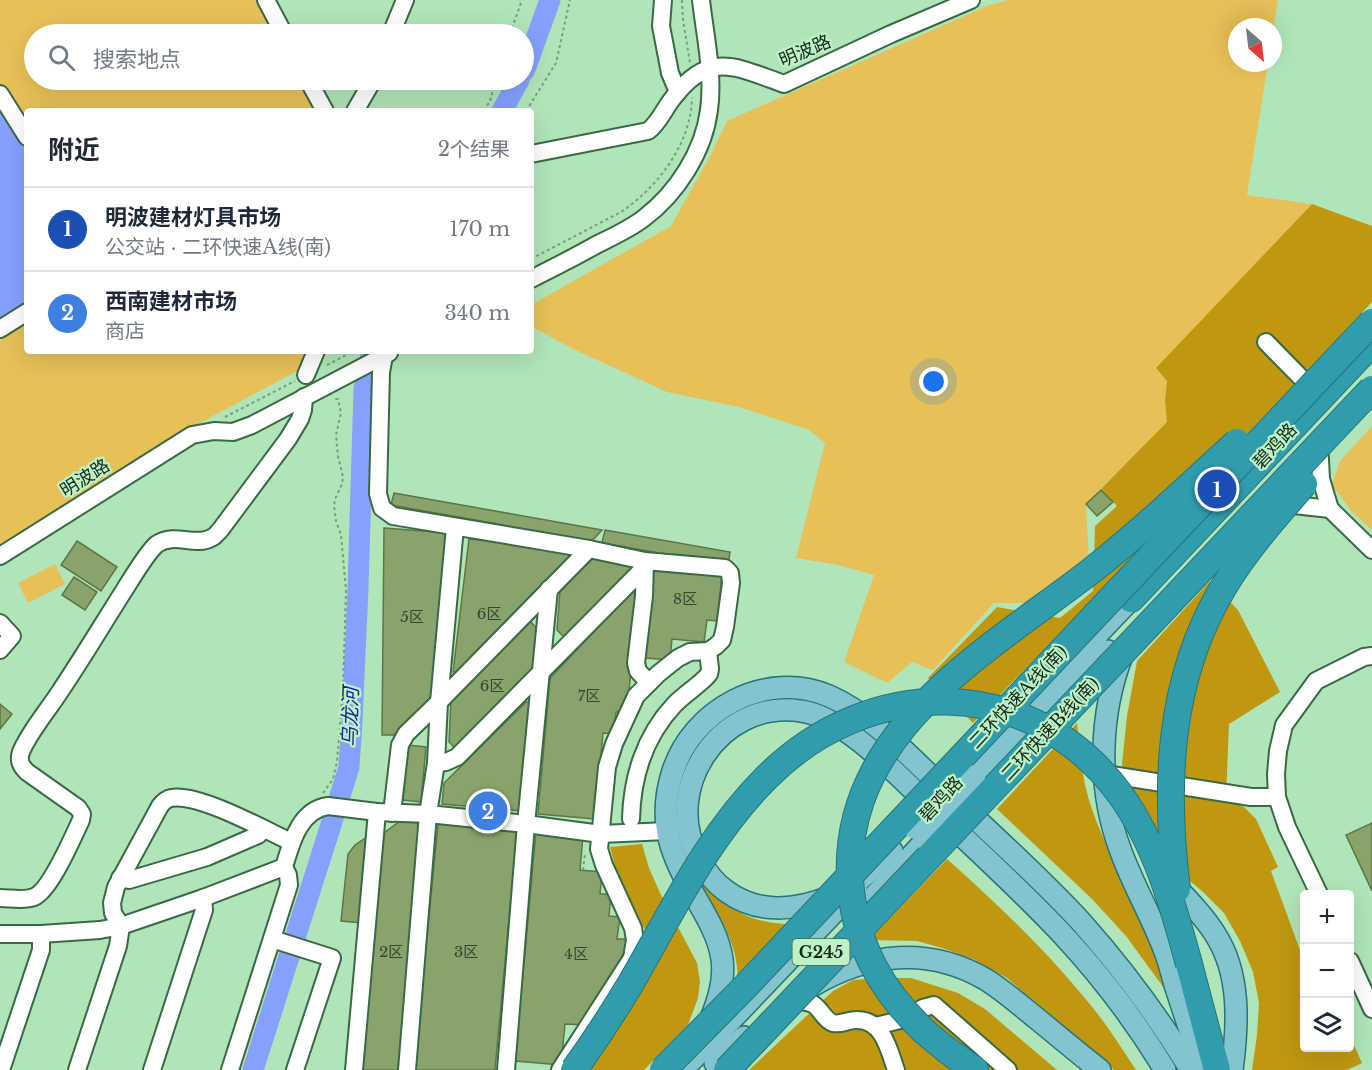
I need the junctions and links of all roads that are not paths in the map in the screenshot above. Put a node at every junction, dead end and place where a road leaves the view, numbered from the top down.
1 (266, 0) edge
2 (405, 0) edge
3 (663, 0) edge
4 (701, 0) edge
5 (971, 0) edge
6 (279, 24) edge
7 (395, 24) edge
8 (709, 68) junction
9 (313, 90) edge
10 (367, 90) edge
11 (678, 92) junction
12 (0, 94) edge
13 (323, 108) edge
14 (357, 108) edge
15 (24, 132) edge
16 (534, 153) edge
17 (534, 277) edge
18 (24, 314) edge
19 (1372, 317) edge
20 (1372, 322) edge
21 (0, 329) edge
22 (1266, 342) dead end
23 (1372, 343) edge
24 (315, 354) edge
25 (386, 355) edge
26 (306, 375) road end
27 (1372, 376) edge
28 (1372, 389) edge
29 (304, 397) junction
30 (1320, 398) junction
31 (1372, 406) edge
32 (1318, 434) junction
33 (1248, 508) junction
34 (1330, 509) junction
35 (455, 527) junction
36 (589, 549) junction
37 (1372, 550) edge
38 (0, 556) edge
39 (645, 564) junction
40 (549, 589) junction
41 (1139, 606) junction
42 (0, 623) edge
43 (0, 650) edge
44 (708, 651) junction
45 (1372, 656) edge
46 (541, 674) junction
47 (649, 683) junction
48 (438, 702) junction
49 (436, 763) junction
50 (1105, 778) junction
51 (1277, 797) junction
52 (378, 812) junction
53 (428, 814) junction
54 (631, 819) dead end
55 (526, 824) junction
56 (264, 829) junction
57 (667, 831) junction
58 (601, 834) junction
59 (920, 834) junction
60 (291, 842) junction
61 (892, 851) junction
62 (284, 867) junction
63 (120, 878) junction
64 (1317, 890) edge
65 (0, 898) edge
66 (203, 898) junction
67 (121, 926) junction
68 (0, 934) edge
69 (41, 934) junction
70 (272, 939) junction
71 (1189, 964) junction
72 (1354, 970) edge
73 (790, 1000) junction
74 (1372, 1009) edge
75 (876, 1026) junction
76 (717, 1068) edge
77 (1, 1070) edge
78 (77, 1070) edge
79 (152, 1070) edge
80 (230, 1070) edge
81 (295, 1070) edge
82 (354, 1070) edge
83 (406, 1070) edge
84 (506, 1070) edge
85 (560, 1070) edge
86 (574, 1070) edge
87 (663, 1070) edge
88 (680, 1070) edge
89 (896, 1070) edge
90 (975, 1070) edge
91 (1008, 1070) edge
92 (1100, 1070) edge
93 (1165, 1070) edge
94 (1191, 1070) edge
95 (1203, 1070) edge
96 (1217, 1070) edge
97 (1232, 1070) edge

1 - 6 street
2 - 7 street
3 - 11 street
4 - 8 street
5 - 8 street, 明波路
8 - 11 street, 明波路
8 - 17 street
9 - 13 street
10 - 14 street
11 - 16 street, 明波路
12 - 15 street
18 - 21 street
19 - 90 highway, bridge
20 - 87 highway, 二环快速A线(南), bridge
22 - 30 street
23 - 30 highway, 碧鸡路 / G245
24 - 26 street
25 - 29 street
25 - 35 street
27 - 32 highway, 碧鸡路 / G245
28 - 76 highway, 二环快速B线(南), bridge
29 - 38 street, 明波路
29 - 65 street
30 - 41 highway, 碧鸡路 / G245
31 - 71 highway, bridge
32 - 33 highway, 碧鸡路 / G245
32 - 34 street
33 - 34 street
33 - 41 highway, 碧鸡路 / G245
34 - 37 street
35 - 36 street
35 - 48 street
36 - 39 street
36 - 40 street
39 - 44 street
39 - 46 street
39 - 47 street
40 - 46 street
40 - 48 street
41 - 50 main road
41 - 59 main road, 碧鸡路 / G245, bridge
42 - 43 street
44 - 47 street
44 - 54 street
45 - 51 street
46 - 49 street
46 - 55 street
47 - 58 street
48 - 49 street
48 - 52 street
49 - 53 street
50 - 51 street
50 - 95 main road
50 - 97 main road
51 - 64 street
52 - 53 street
52 - 60 street
52 - 82 street
53 - 55 street
53 - 83 street
55 - 58 street
55 - 84 street
56 - 60 street
56 - 63 street
56 - 63 street
57 - 58 street
57 - 88 main road
57 - 94 main road
58 - 85 street
59 - 61 main road, 碧鸡路 / G245
59 - 76 main road, 碧鸡路 / G245
60 - 62 street
61 - 88 main road, 碧鸡路 / G245
61 - 93 main road
62 - 66 street
62 - 70 street
63 - 67 street
66 - 67 street
66 - 79 street
67 - 69 street
67 - 78 street
68 - 69 street
69 - 77 street
70 - 80 street
70 - 81 street
71 - 86 highway, bridge
71 - 96 highway
72 - 74 street
73 - 75 street
73 - 76 main road
73 - 92 main road
75 - 89 street
75 - 91 street

